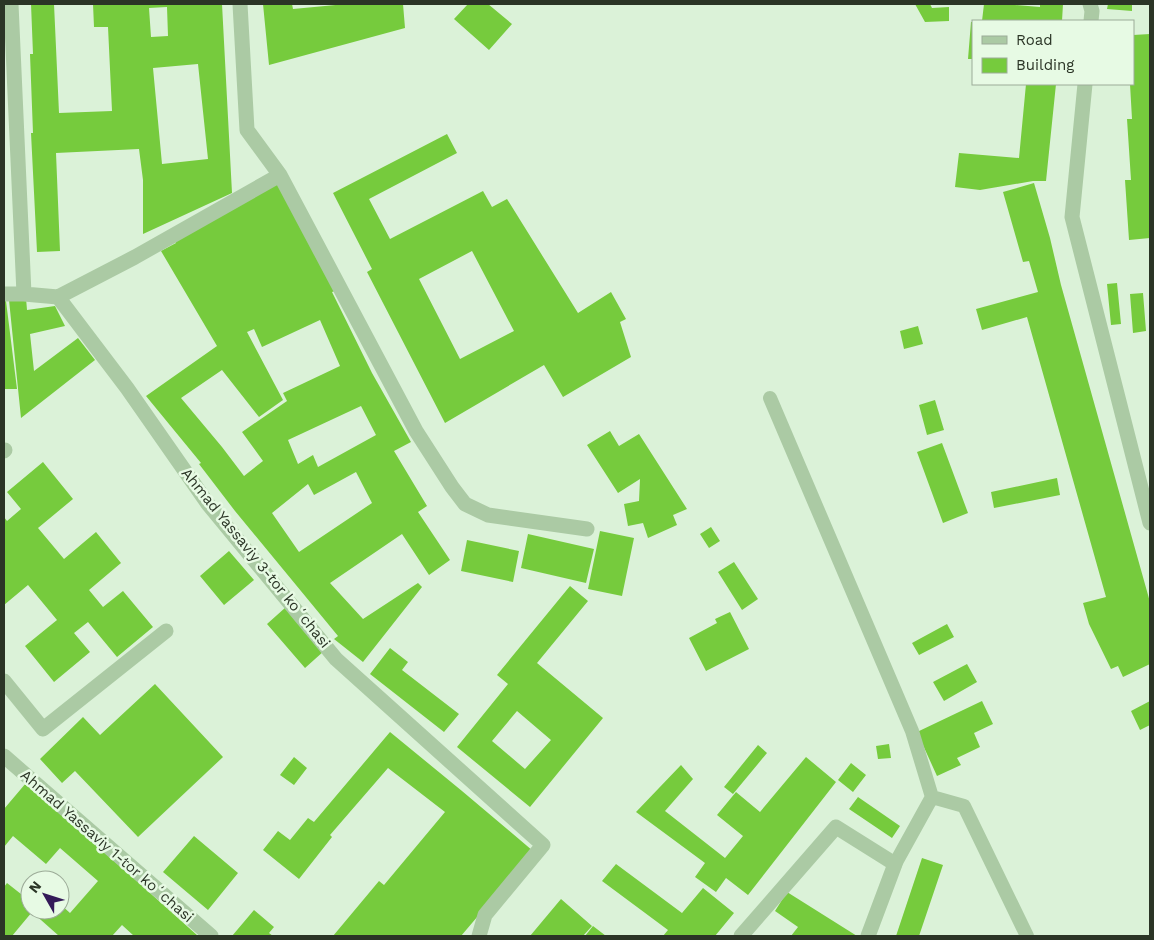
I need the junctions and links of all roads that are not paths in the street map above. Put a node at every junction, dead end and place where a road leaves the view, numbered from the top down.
1 (11, 4) edge
2 (240, 4) edge
3 (1090, 4) edge
4 (1091, 20) edge
5 (1085, 85) edge
6 (280, 175) junction
7 (4, 294) edge
8 (24, 294) junction
9 (58, 297) junction
10 (770, 398) dead end
11 (1150, 523) edge
12 (587, 529) dead end
13 (166, 630) dead end
14 (4, 681) edge
15 (4, 756) edge
16 (932, 797) junction
17 (895, 864) junction
18 (211, 936) edge
19 (479, 936) edge
20 (741, 936) edge
21 (868, 936) edge
22 (1027, 936) edge

1 - 8 street
2 - 6 street
3 - 4 street
5 - 11 street
6 - 9 street
6 - 12 street
7 - 8 street
8 - 9 street
9 - 19 street, Ahmad Yassaviy 3-tor koʻchasi
10 - 16 lane
13 - 14 street
15 - 18 street, Ahmad Yassaviy 1-tor koʻchasi
16 - 17 lane
16 - 22 lane
17 - 20 street
17 - 21 street

